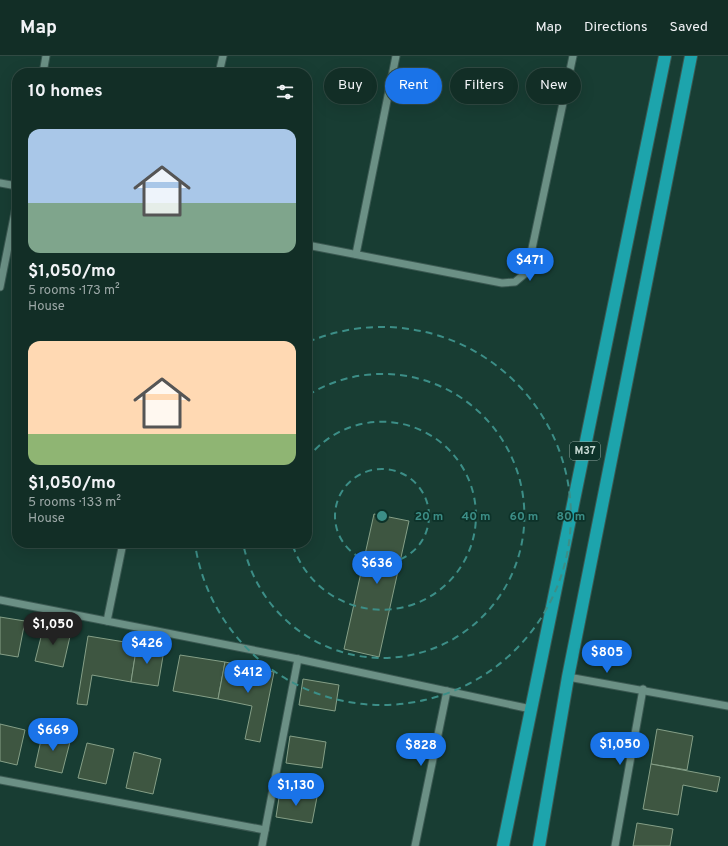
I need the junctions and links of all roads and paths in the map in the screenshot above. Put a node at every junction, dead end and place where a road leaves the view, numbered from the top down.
1 (46, 56) edge
2 (223, 56) edge
3 (396, 56) edge
4 (573, 56) edge
5 (665, 56) edge
6 (691, 56) edge
7 (44, 68) edge
8 (220, 68) edge
9 (0, 183) edge
10 (12, 185) edge
11 (12, 227) edge
12 (312, 246) edge
13 (356, 254) junction
14 (0, 287) edge
15 (122, 548) edge
16 (0, 600) edge
17 (107, 621) junction
18 (298, 659) junction
19 (568, 677) junction
20 (643, 689) junction
21 (447, 692) junction
22 (728, 706) edge
23 (531, 709) junction
24 (0, 780) edge
25 (265, 830) junction
26 (262, 846) edge
27 (415, 846) edge
28 (503, 846) edge
29 (539, 846) edge
30 (615, 846) edge

1 - 7 street
2 - 8 street
3 - 13 street
4 - 13 street
5 - 23 highway, M37
6 - 19 highway, M37
9 - 10 street
11 - 14 street
12 - 13 street
15 - 17 street
16 - 17 street
17 - 18 street
18 - 21 street
18 - 25 street
19 - 20 street
19 - 29 highway, M37
20 - 22 street
20 - 30 street
21 - 23 street
21 - 27 street
23 - 28 highway, M37
24 - 25 street
25 - 26 street

